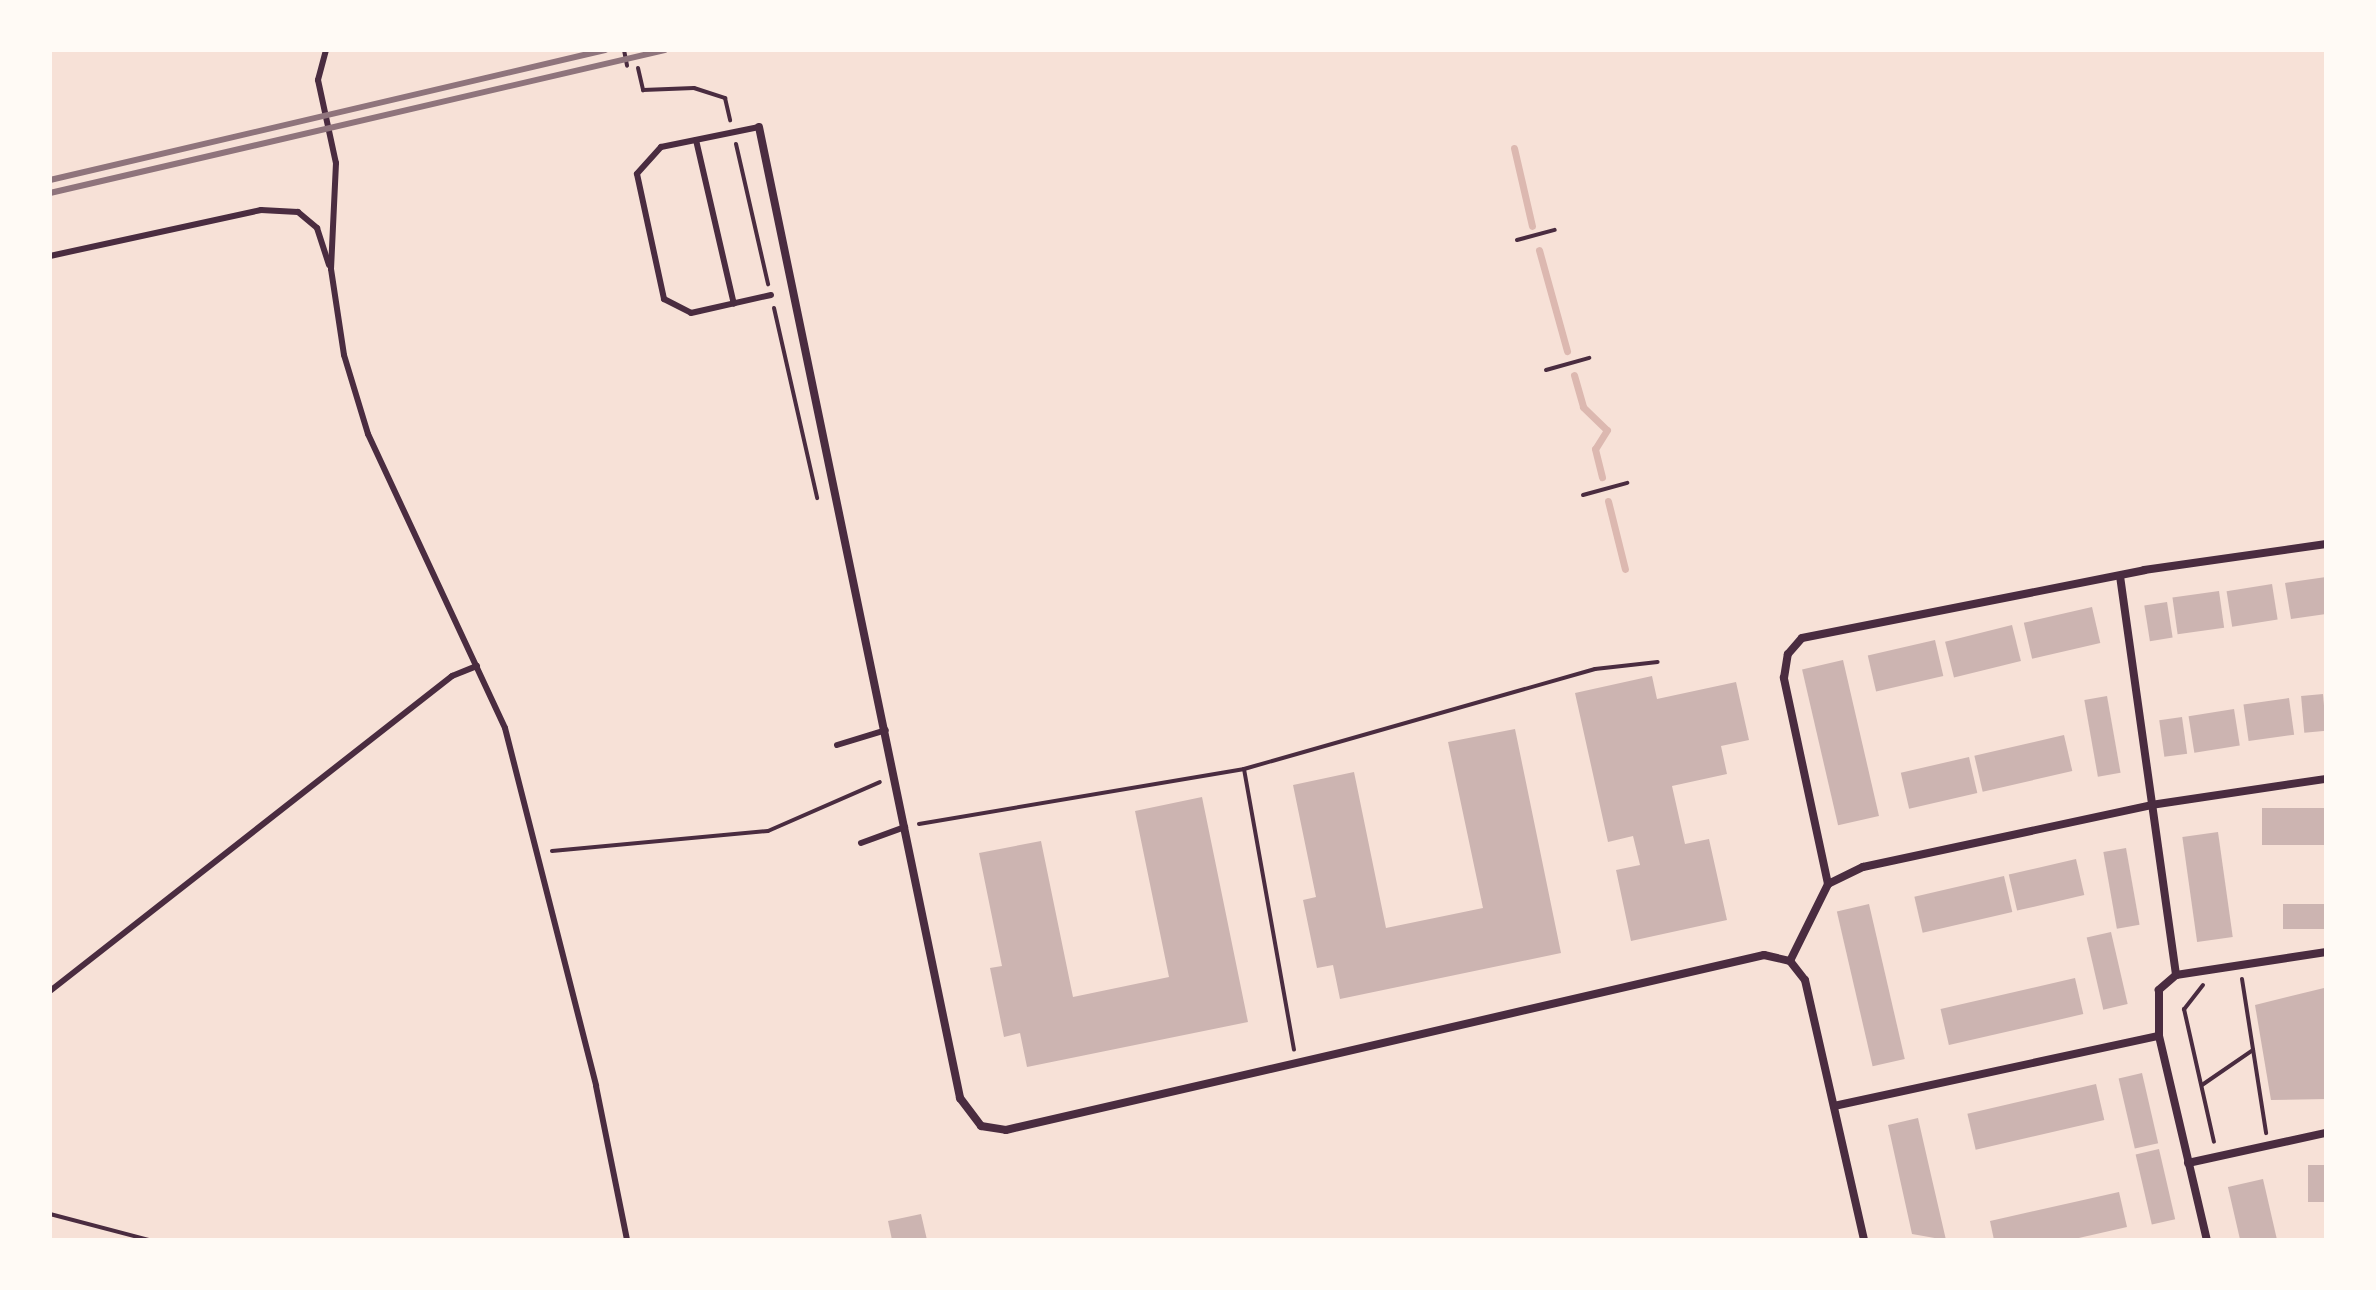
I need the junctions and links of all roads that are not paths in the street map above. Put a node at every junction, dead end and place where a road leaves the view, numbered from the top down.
1 (326, 50) edge
2 (759, 127) joint
3 (696, 140) junction
4 (50, 256) edge
5 (331, 269) junction
6 (771, 295) road end
7 (734, 304) junction
8 (2326, 544) edge
9 (2120, 576) junction
10 (477, 666) junction
11 (886, 730) junction
12 (837, 745) dead end
13 (2326, 779) edge
14 (2151, 805) junction
15 (905, 827) junction
16 (861, 843) dead end
17 (1828, 884) junction
18 (2326, 952) edge
19 (1790, 961) junction
20 (2176, 975) junction
21 (50, 991) edge
22 (2159, 1036) junction
23 (1834, 1106) junction
24 (2326, 1133) edge
25 (2188, 1163) junction
26 (627, 1240) edge
27 (1864, 1240) edge
28 (2207, 1240) edge

1 - 5 lane
2 - 3 lane
2 - 11 street
3 - 7 lane
3 - 7 lane
4 - 5 lane
5 - 10 lane
6 - 7 lane
8 - 9 street
9 - 14 street
9 - 17 street
10 - 21 lane
10 - 26 lane
11 - 12 lane
11 - 15 street
13 - 14 street
14 - 17 street
14 - 20 street
15 - 16 lane
15 - 19 street
17 - 19 street
18 - 20 street
19 - 23 street
20 - 22 street
22 - 23 street
22 - 25 street
23 - 27 street
24 - 25 street
25 - 28 street

